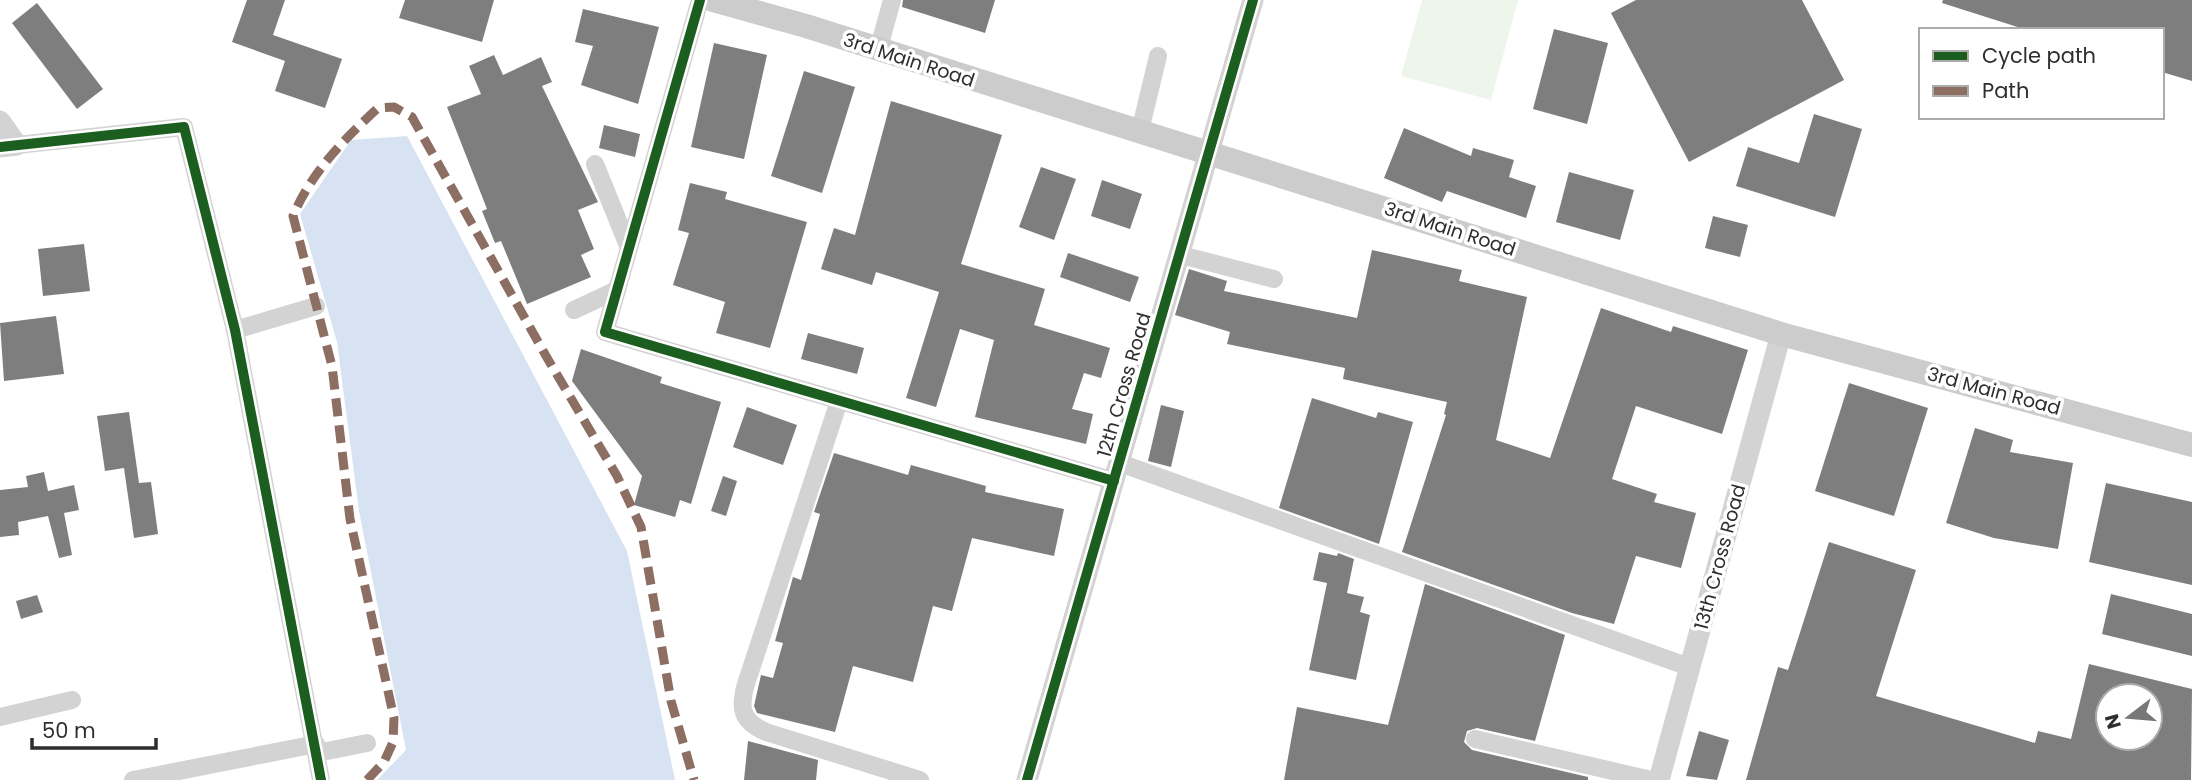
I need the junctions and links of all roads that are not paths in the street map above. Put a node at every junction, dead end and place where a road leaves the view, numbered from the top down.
1 (700, 0) edge
2 (713, 0) edge
3 (892, 0) edge
4 (1253, 0) edge
5 (878, 51) junction
6 (1158, 56) dead end
7 (0, 121) edge
8 (1140, 131) junction
9 (8, 146) edge
10 (1211, 153) junction
11 (595, 164) dead end
12 (629, 248) junction
13 (1181, 255) junction
14 (1274, 279) dead end
15 (617, 290) junction
16 (316, 306) dead end
17 (575, 310) dead end
18 (236, 330) junction
19 (1781, 334) junction
20 (839, 401) junction
21 (2192, 445) edge
22 (1117, 472) junction
23 (1689, 667) junction
24 (72, 700) dead end
25 (0, 717) edge
26 (1475, 739) dead end
27 (367, 743) dead end
28 (317, 749) junction
29 (132, 780) edge
30 (321, 780) edge
31 (920, 780) edge
32 (1027, 780) edge
33 (1651, 780) edge
34 (1659, 780) edge

1 - 12 street
2 - 5 main road, 3rd Main Road
3 - 5 street
4 - 10 street, 12th Cross Road
5 - 8 main road, 3rd Main Road
6 - 8 street
7 - 9 street
8 - 10 main road, 3rd Main Road
9 - 18 street
10 - 13 street, 12th Cross Road
10 - 19 main road, 3rd Main Road
11 - 12 street
12 - 15 street
13 - 14 street
13 - 22 street, 12th Cross Road
15 - 17 street
15 - 20 street
16 - 18 street
18 - 28 street
19 - 21 main road, 3rd Main Road
19 - 23 street, 13th Cross Road
20 - 22 street
20 - 31 street
22 - 23 street
22 - 32 street, 12th Cross Road
23 - 34 street, 13th Cross Road
24 - 25 street
26 - 33 street
27 - 28 street
28 - 29 street
28 - 30 street

